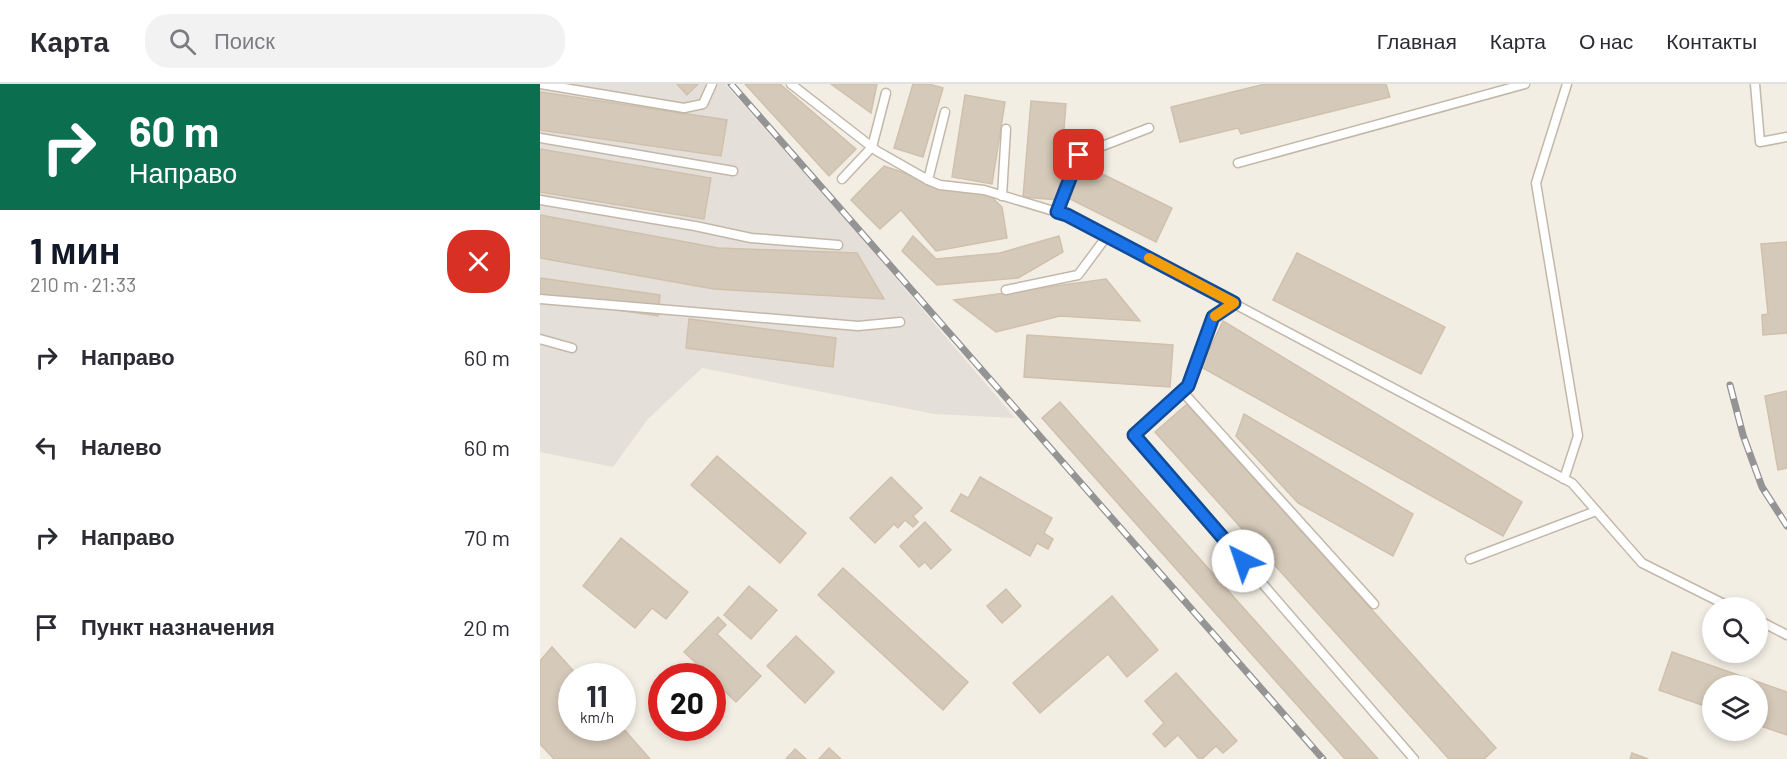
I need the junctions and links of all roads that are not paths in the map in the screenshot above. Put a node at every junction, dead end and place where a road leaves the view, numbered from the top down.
1 (540, 84) edge
2 (712, 84) edge
3 (791, 84) edge
4 (1525, 84) edge
5 (1567, 84) edge
6 (1755, 84) edge
7 (886, 93) dead end
8 (945, 112) dead end
9 (1149, 128) dead end
10 (1006, 129) dead end
11 (1787, 137) edge
12 (540, 138) edge
13 (872, 147) junction
14 (1238, 163) dead end
15 (733, 171) dead end
16 (842, 179) dead end
17 (928, 180) junction
18 (1002, 196) junction
19 (540, 200) edge
20 (1057, 212) junction
21 (1107, 236) junction
22 (838, 245) dead end
23 (1006, 290) dead end
24 (540, 299) edge
25 (1234, 303) junction
26 (900, 322) dead end
27 (540, 339) edge
28 (572, 348) dead end
29 (1182, 391) junction
30 (1564, 479) junction
31 (1596, 511) junction
32 (1470, 559) dead end
33 (1710, 597) edge
34 (1374, 604) dead end
35 (1768, 625) edge
36 (1787, 635) edge
37 (1414, 759) edge

1 - 2 lane
3 - 13 lane
4 - 14 lane
5 - 30 lane
6 - 11 lane
7 - 13 lane
8 - 17 lane
9 - 20 lane
10 - 18 lane
12 - 15 lane
13 - 16 lane
13 - 17 lane
17 - 18 lane
18 - 20 lane
19 - 22 lane
20 - 21 lane
21 - 23 lane
21 - 25 lane
24 - 26 lane
25 - 29 lane
25 - 30 lane
27 - 28 lane
29 - 34 lane
29 - 37 lane
30 - 31 lane
31 - 32 lane
31 - 33 lane
35 - 36 lane

